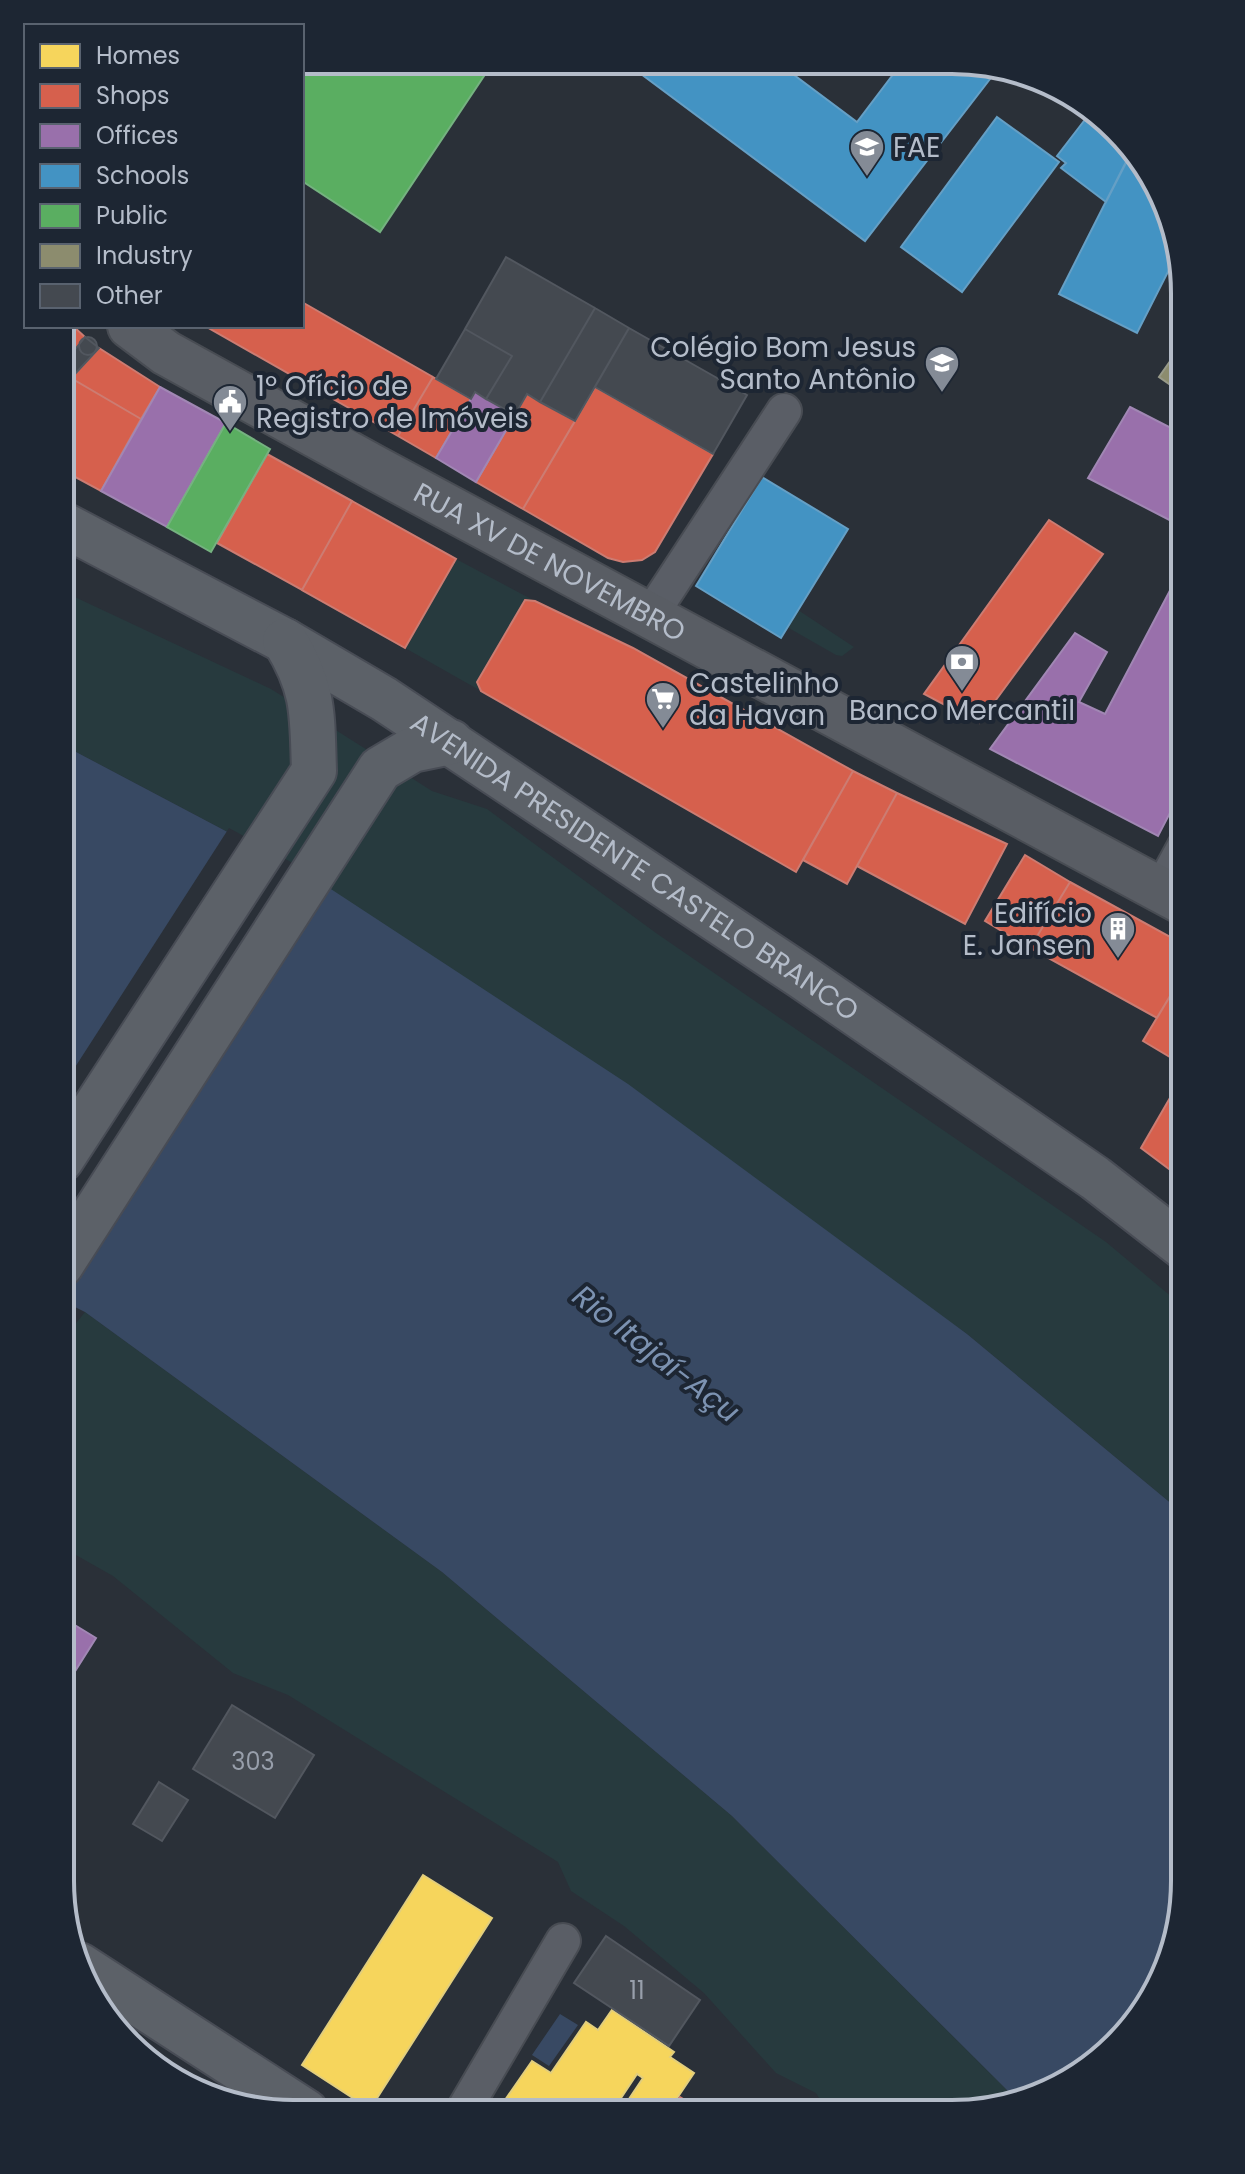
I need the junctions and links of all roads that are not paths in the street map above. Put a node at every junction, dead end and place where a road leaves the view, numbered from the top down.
1 (133, 328) edge
2 (784, 411) dead end
3 (74, 530) edge
4 (650, 616) junction
5 (285, 641) junction
6 (451, 742) junction
7 (1171, 895) edge
8 (74, 1140) edge
9 (1171, 1237) edge
10 (74, 1245) edge
11 (563, 1941) dead end
12 (96, 1976) edge
13 (287, 2100) edge
14 (470, 2100) edge

1 - 4 street, RUA XV DE NOVEMBRO
2 - 4 street
3 - 5 main road, AVENIDA PRESIDENTE CASTELO BRANCO
4 - 7 street, RUA XV DE NOVEMBRO
5 - 6 main road, AVENIDA PRESIDENTE CASTELO BRANCO
5 - 8 main road
6 - 9 main road, AVENIDA PRESIDENTE CASTELO BRANCO
6 - 10 main road
11 - 14 street
12 - 13 main road

